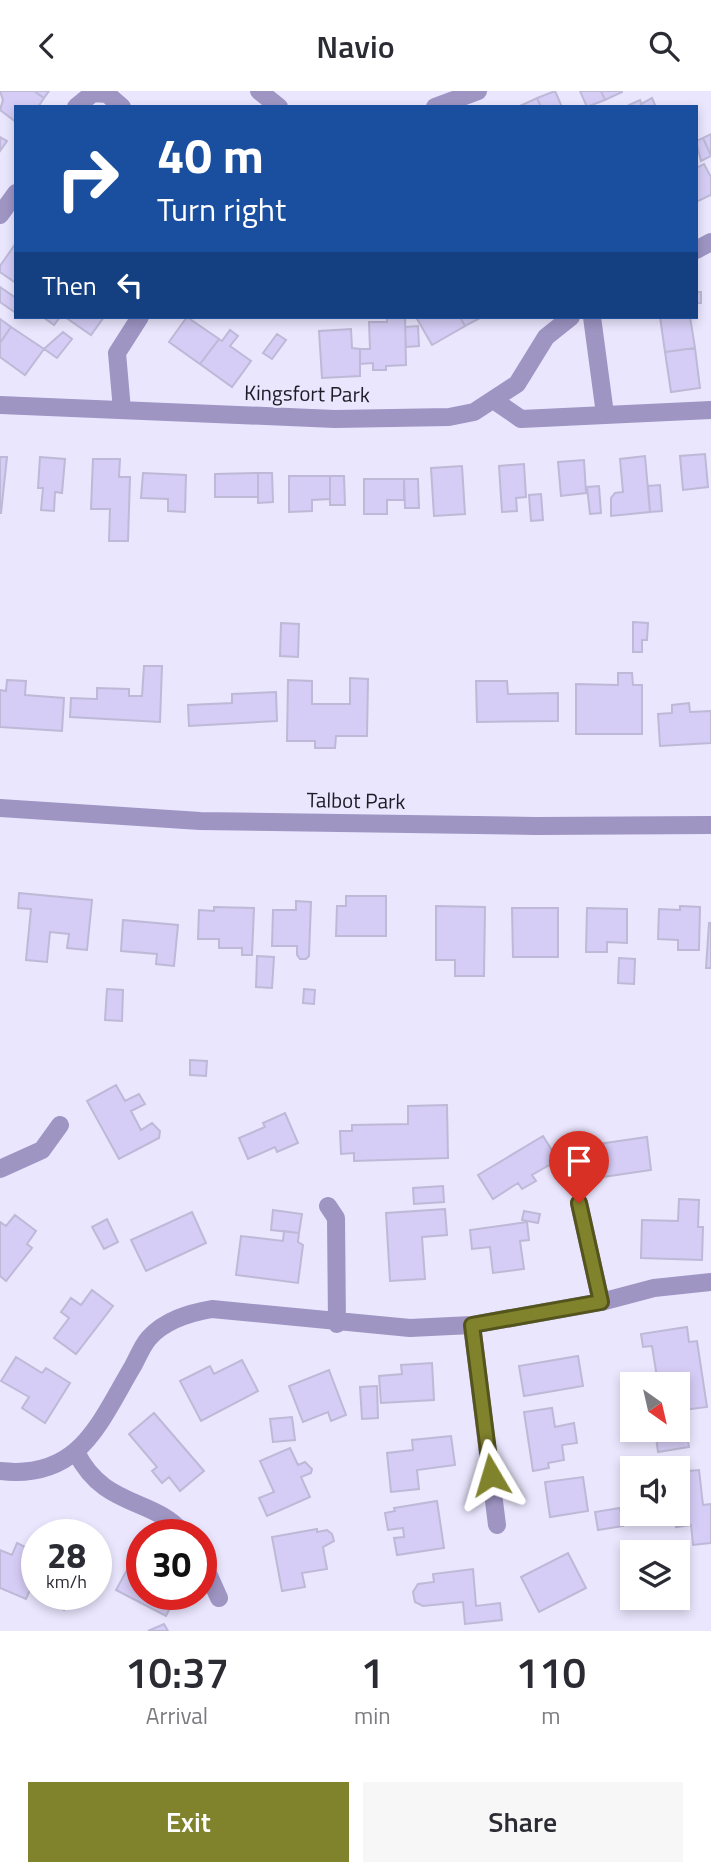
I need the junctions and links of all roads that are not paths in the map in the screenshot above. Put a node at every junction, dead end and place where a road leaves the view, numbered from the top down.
1 (259, 91) edge
2 (478, 91) edge
3 (78, 105) edge
4 (120, 105) edge
5 (276, 105) edge
6 (440, 105) edge
7 (14, 196) edge
8 (0, 215) edge
9 (139, 319) edge
10 (568, 319) edge
11 (592, 319) edge
12 (495, 401) junction
13 (0, 405) edge
14 (122, 410) junction
15 (711, 410) edge
16 (605, 414) junction
17 (0, 808) edge
18 (711, 825) edge
19 (60, 1125) dead end
20 (0, 1169) edge
21 (579, 1203) dead end
22 (328, 1206) dead end
23 (711, 1282) edge
24 (601, 1302) junction
25 (337, 1324) junction
26 (472, 1325) junction
27 (76, 1452) junction
28 (0, 1471) edge
29 (172, 1519) edge
30 (498, 1525) dead end
31 (217, 1594) edge
32 (219, 1598) dead end

1 - 5 street
2 - 6 street
3 - 4 street
7 - 8 street
9 - 14 street
10 - 12 street, Kingsfort Park
11 - 16 street
12 - 14 street, Kingsfort Park
12 - 16 street
13 - 14 street, Kingsfort Park
15 - 16 street
17 - 18 street, Talbot Park
19 - 20 street
21 - 24 street
22 - 25 street
23 - 24 street
24 - 26 street
25 - 26 street
25 - 27 street
26 - 30 street
27 - 28 street
27 - 29 street
31 - 32 street

